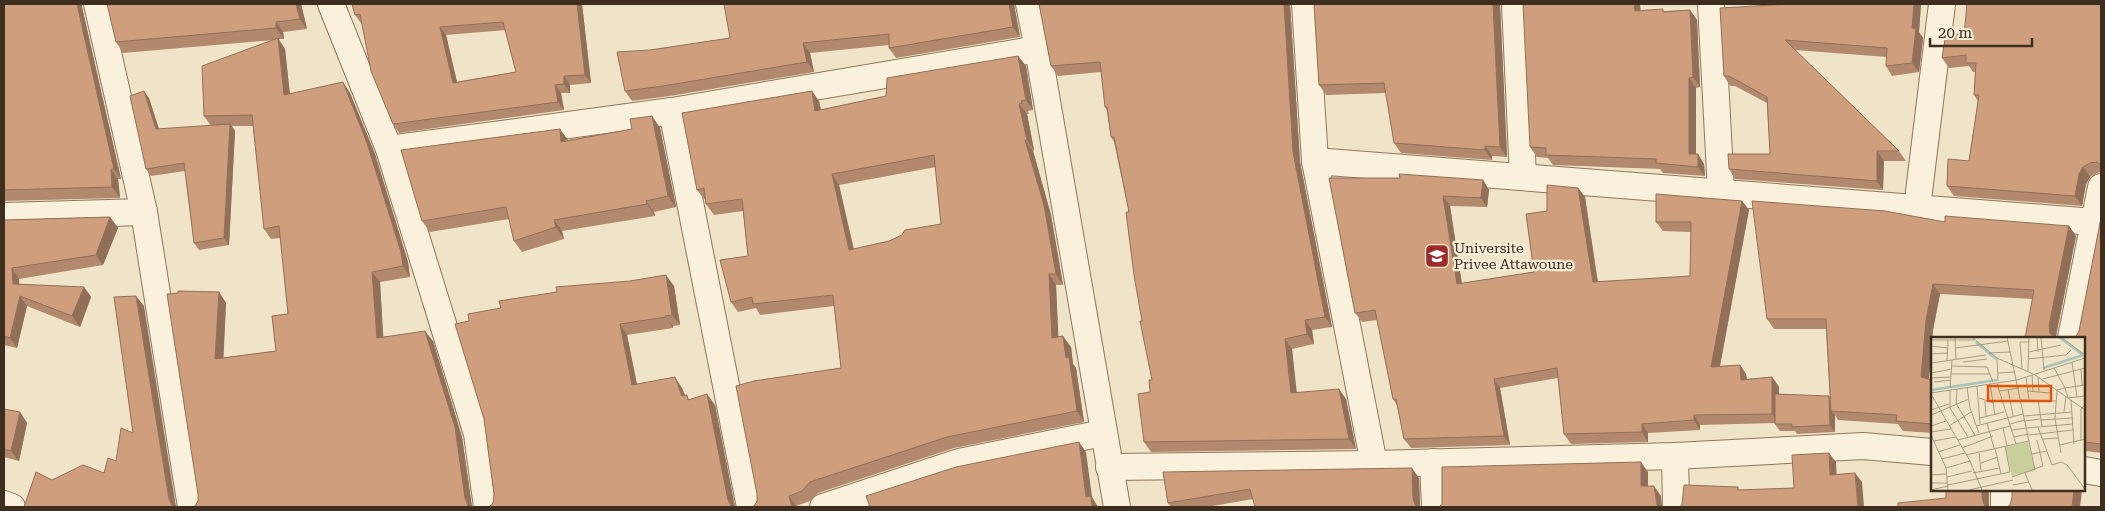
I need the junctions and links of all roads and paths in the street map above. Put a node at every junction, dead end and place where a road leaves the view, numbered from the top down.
1 (97, 4) edge
2 (331, 4) edge
3 (1028, 4) edge
4 (1305, 4) edge
5 (1515, 4) edge
6 (1711, 4) edge
7 (1942, 4) edge
8 (1038, 49) junction
9 (672, 111) junction
10 (389, 149) junction
11 (1315, 160) junction
12 (1523, 177) junction
13 (2101, 187) edge
14 (1720, 192) junction
15 (1917, 208) junction
16 (144, 212) junction
17 (4, 216) edge
18 (2094, 222) junction
19 (2071, 337) edge
20 (1103, 432) junction
21 (1931, 452) edge
22 (1675, 456) junction
23 (1433, 462) junction
24 (1374, 464) junction
25 (1109, 467) junction
26 (2085, 470) edge
27 (2101, 473) edge
28 (2004, 491) edge
29 (4, 504) edge
30 (12, 507) edge
31 (191, 507) edge
32 (486, 507) edge
33 (750, 507) edge
34 (823, 507) edge
35 (1117, 507) edge
36 (1435, 507) edge
37 (1676, 507) edge
38 (2004, 507) edge

1 - 16 street
2 - 10 street
3 - 8 street
4 - 11 street
5 - 12 street
6 - 14 street
7 - 15 street
8 - 9 street
8 - 20 street
9 - 10 street
9 - 33 street
10 - 32 street
11 - 12 street
11 - 24 street
12 - 14 street
13 - 18 street
14 - 15 street
15 - 18 street
16 - 17 street
16 - 31 street
18 - 19 street
20 - 25 street
20 - 34 street
21 - 22 street
22 - 23 street
22 - 37 street
23 - 24 street
23 - 36 street
24 - 25 street
25 - 35 street
26 - 27 street
28 - 38 street
29 - 30 street

